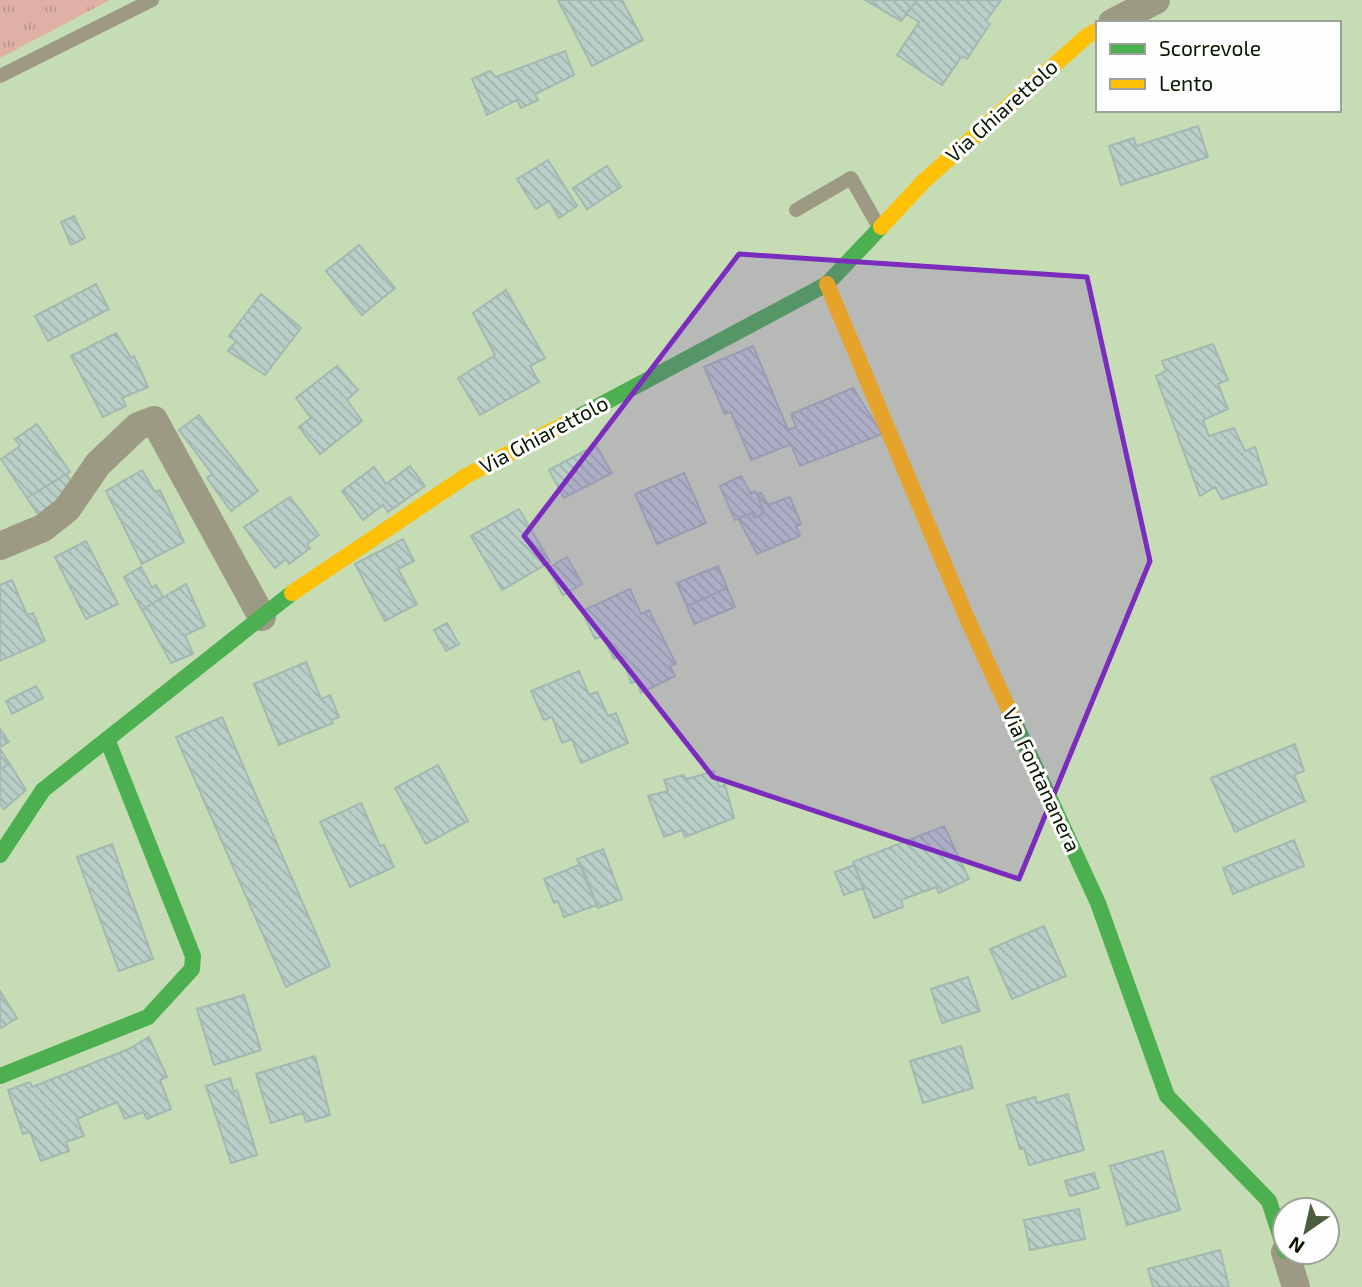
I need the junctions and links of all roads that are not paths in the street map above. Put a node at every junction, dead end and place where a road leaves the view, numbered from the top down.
1 (152, 0) edge
2 (1156, 0) edge
3 (1116, 21) edge
4 (1096, 31) edge
5 (0, 76) edge
6 (796, 210) dead end
7 (880, 228) junction
8 (827, 284) junction
9 (0, 546) edge
10 (262, 617) junction
11 (107, 739) junction
12 (0, 855) edge
13 (0, 1076) edge
14 (1271, 1207) edge
15 (1289, 1266) edge
16 (1296, 1287) edge

1 - 5 lane
2 - 3 street
4 - 7 street, Via Ghiarettolo
6 - 7 lane
7 - 8 street, Via Ghiarettolo
8 - 10 street, Via Ghiarettolo
8 - 14 street, Via Fontananera
9 - 10 street
10 - 11 street, Via Ghiarettolo
11 - 12 street, Via Ghiarettolo
11 - 13 street
15 - 16 street, Via Fontananera

